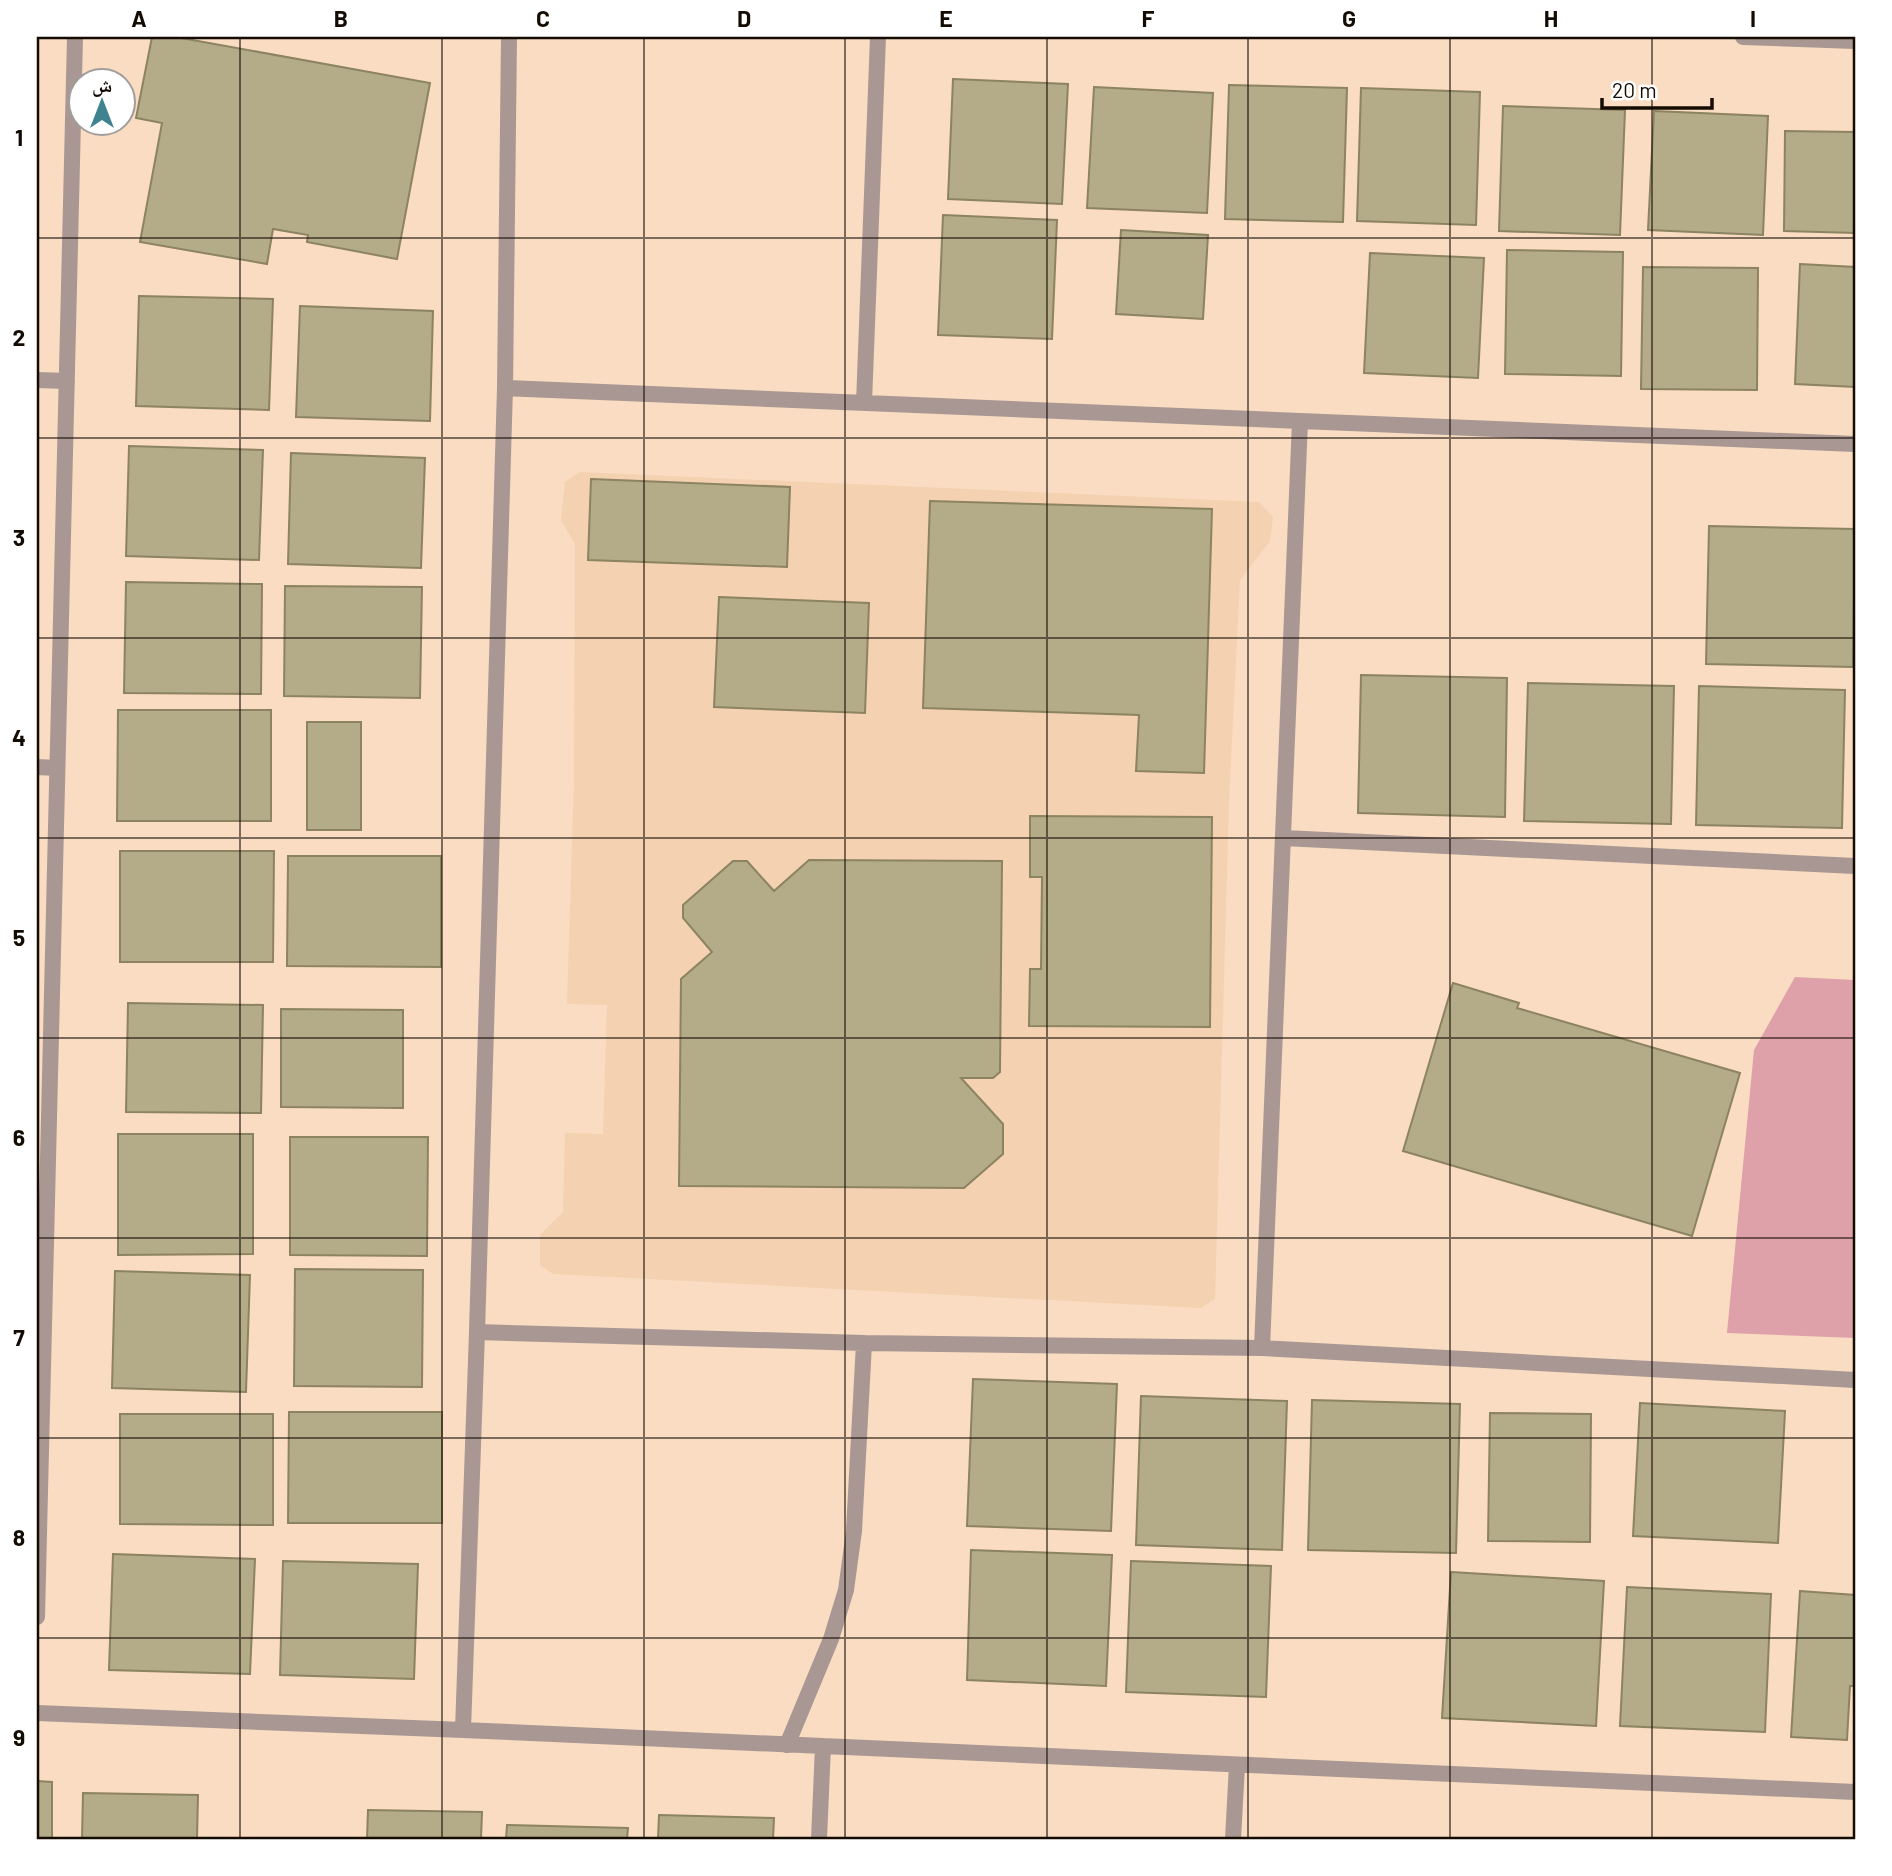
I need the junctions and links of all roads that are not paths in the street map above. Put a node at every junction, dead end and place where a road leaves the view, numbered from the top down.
1 (75, 37) edge
2 (509, 37) edge
3 (878, 37) edge
4 (1743, 37) edge
5 (1855, 41) edge
6 (37, 380) edge
7 (67, 381) junction
8 (505, 388) junction
9 (863, 403) junction
10 (1300, 421) junction
11 (1855, 444) edge
12 (37, 767) edge
13 (57, 768) junction
14 (1284, 838) junction
15 (1855, 866) edge
16 (42, 1218) edge
17 (477, 1332) junction
18 (864, 1343) junction
19 (1262, 1348) junction
20 (1855, 1380) edge
21 (37, 1617) edge
22 (37, 1713) edge
23 (463, 1730) junction
24 (787, 1745) junction
25 (823, 1746) junction
26 (1237, 1765) junction
27 (1855, 1792) edge
28 (819, 1839) edge
29 (1233, 1839) edge

1 - 7 lane
2 - 8 lane
3 - 9 lane
4 - 5 lane
6 - 7 lane
7 - 13 lane
8 - 9 lane
8 - 17 lane
9 - 10 lane
10 - 11 lane
10 - 14 lane
12 - 13 lane
13 - 16 lane
14 - 15 lane
14 - 19 lane
16 - 21 lane
17 - 18 lane
17 - 23 lane
18 - 19 lane
18 - 24 lane
19 - 20 lane
22 - 23 lane
23 - 24 lane
24 - 25 lane
25 - 26 lane
25 - 28 lane
26 - 27 lane
26 - 29 lane

